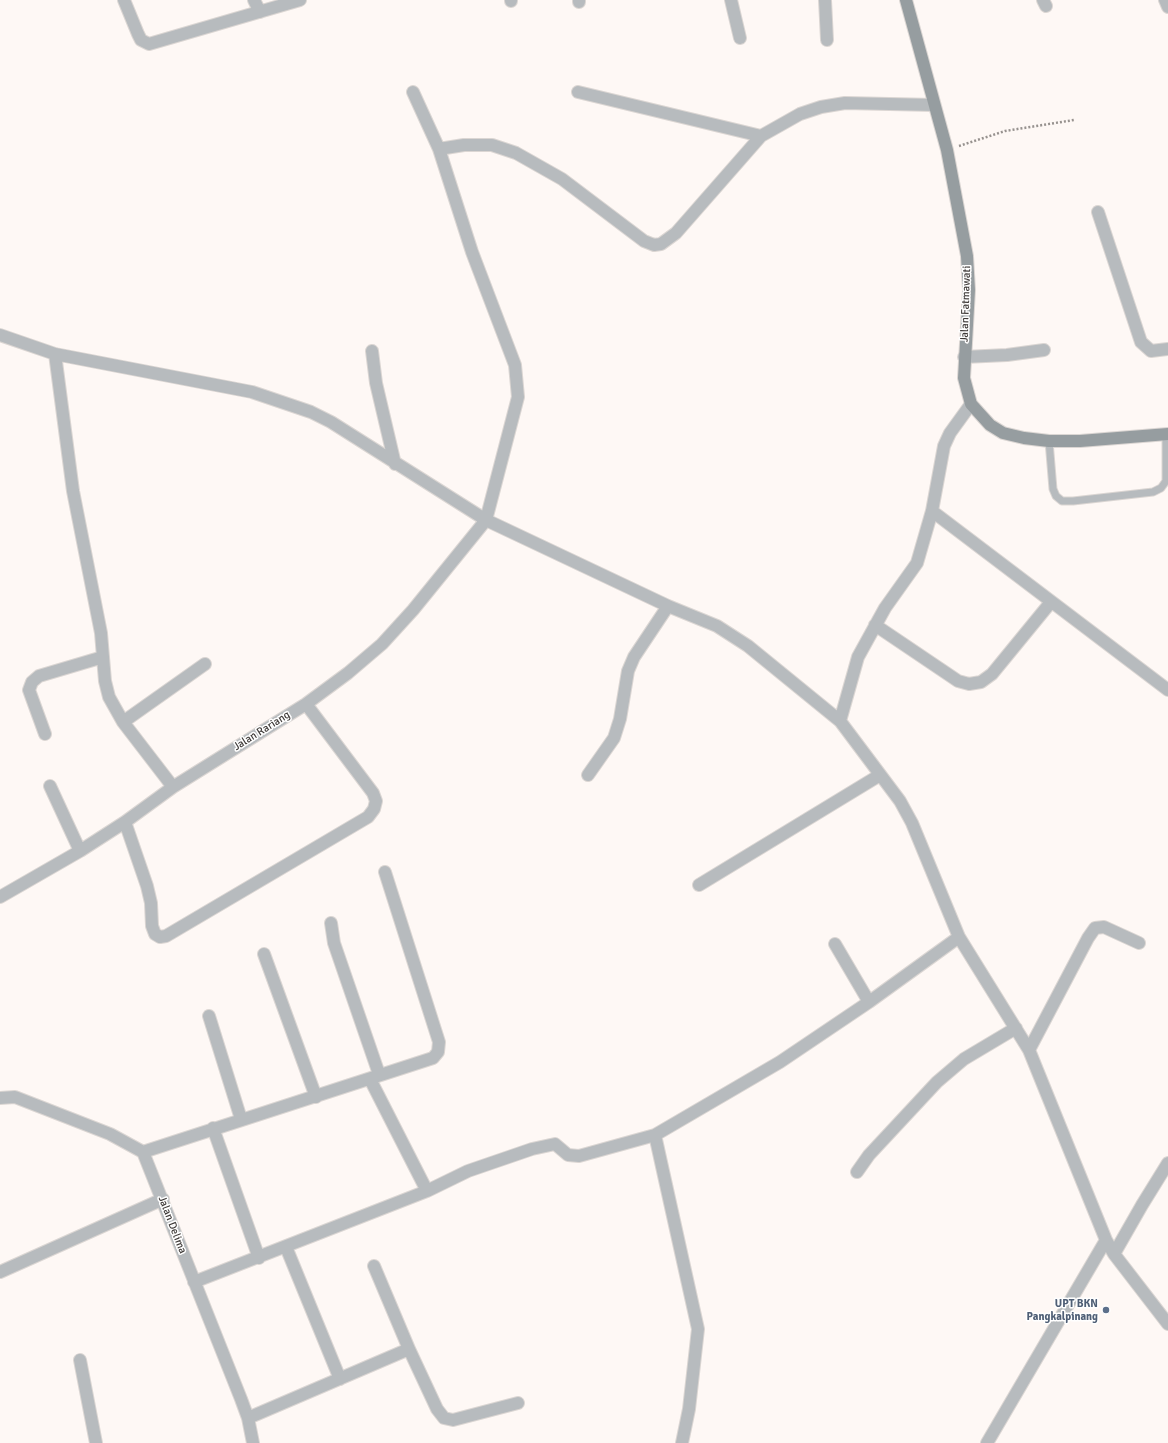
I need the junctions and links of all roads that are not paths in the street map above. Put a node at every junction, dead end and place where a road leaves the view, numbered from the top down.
1 (124, 0) edge
2 (254, 0) edge
3 (300, 0) edge
4 (731, 0) edge
5 (825, 0) edge
6 (906, 0) edge
7 (1165, 0) edge
8 (1168, 6) edge
9 (260, 12) junction
10 (740, 38) dead end
11 (828, 40) dead end
12 (413, 92) dead end
13 (578, 92) dead end
14 (934, 105) junction
15 (761, 136) junction
16 (439, 148) junction
17 (1098, 212) dead end
18 (0, 335) edge
19 (1168, 349) edge
20 (1044, 350) dead end
21 (372, 351) dead end
22 (56, 354) junction
23 (964, 357) junction
24 (971, 404) junction
25 (1167, 434) edge
26 (1049, 441) junction
27 (395, 464) junction
28 (932, 511) junction
29 (486, 520) junction
30 (1051, 602) junction
31 (668, 606) junction
32 (875, 625) junction
33 (103, 657) junction
34 (205, 664) dead end
35 (1168, 690) edge
36 (306, 704) junction
37 (840, 721) junction
38 (123, 722) junction
39 (45, 734) dead end
40 (588, 775) dead end
41 (880, 775) junction
42 (50, 786) dead end
43 (173, 787) junction
44 (125, 822) junction
45 (80, 851) junction
46 (385, 872) dead end
47 (699, 885) dead end
48 (0, 897) edge
49 (331, 923) dead end
50 (959, 937) junction
51 (1139, 943) dead end
52 (835, 944) dead end
53 (264, 954) dead end
54 (869, 1002) junction
55 (209, 1016) dead end
56 (1016, 1028) junction
57 (1029, 1050) junction
58 (375, 1076) junction
59 (316, 1097) junction
60 (0, 1098) edge
61 (242, 1119) junction
62 (213, 1128) junction
63 (655, 1135) junction
64 (143, 1152) junction
65 (1168, 1163) edge
66 (857, 1172) dead end
67 (427, 1191) junction
68 (163, 1199) junction
69 (1106, 1240) junction
70 (286, 1247) junction
71 (1114, 1254) junction
72 (259, 1258) junction
73 (374, 1266) dead end
74 (0, 1272) edge
75 (194, 1282) junction
76 (1168, 1324) edge
77 (408, 1349) junction
78 (80, 1360) dead end
79 (340, 1379) junction
80 (518, 1403) dead end
81 (248, 1418) junction
82 (96, 1443) edge
83 (253, 1443) edge
84 (682, 1443) edge
85 (987, 1443) edge

1 - 9 street
2 - 9 street
3 - 9 street
4 - 10 street
5 - 11 street
6 - 14 street, Jalan Fatmawati
7 - 8 street
12 - 16 street
13 - 15 street
14 - 15 street
14 - 23 street, Jalan Fatmawati
15 - 16 street
16 - 29 street
17 - 19 street
18 - 22 street
20 - 23 street
21 - 27 street
22 - 27 street
22 - 33 street
23 - 24 street, Jalan Fatmawati
24 - 26 street, Jalan Fatmawati
24 - 28 street
25 - 26 street, Jalan Fatmawati
25 - 26 lane
27 - 29 street
28 - 30 street
28 - 32 street
29 - 31 street
29 - 36 street, Jalan Rariang
30 - 32 street
30 - 35 street
31 - 37 street
31 - 40 street
32 - 37 street
33 - 38 street
33 - 39 street
34 - 38 street
36 - 43 street, Jalan Rariang
36 - 44 street
37 - 41 street
38 - 43 street
41 - 47 street
41 - 50 street
42 - 45 street
43 - 44 street, Jalan Rariang
44 - 45 street, Jalan Rariang
45 - 48 street, Jalan Rariang
46 - 58 street
49 - 58 street
50 - 54 street
50 - 56 street
51 - 57 street
52 - 54 street
53 - 59 street
54 - 63 street
55 - 61 street
56 - 57 street
56 - 66 street
57 - 69 street
58 - 59 street
58 - 67 street
59 - 61 street
60 - 64 street
61 - 62 street
62 - 64 street
62 - 72 street
63 - 67 street
63 - 84 street
64 - 68 street, Jalan Delima
65 - 71 street
67 - 70 street
68 - 74 street
68 - 75 street, Jalan Delima
69 - 71 street
69 - 85 street
70 - 72 street
70 - 79 street
71 - 76 street
72 - 75 street
73 - 77 street
75 - 81 street, Jalan Delima
77 - 79 street
77 - 80 street
78 - 82 street
79 - 81 street
81 - 83 street, Jalan Delima

